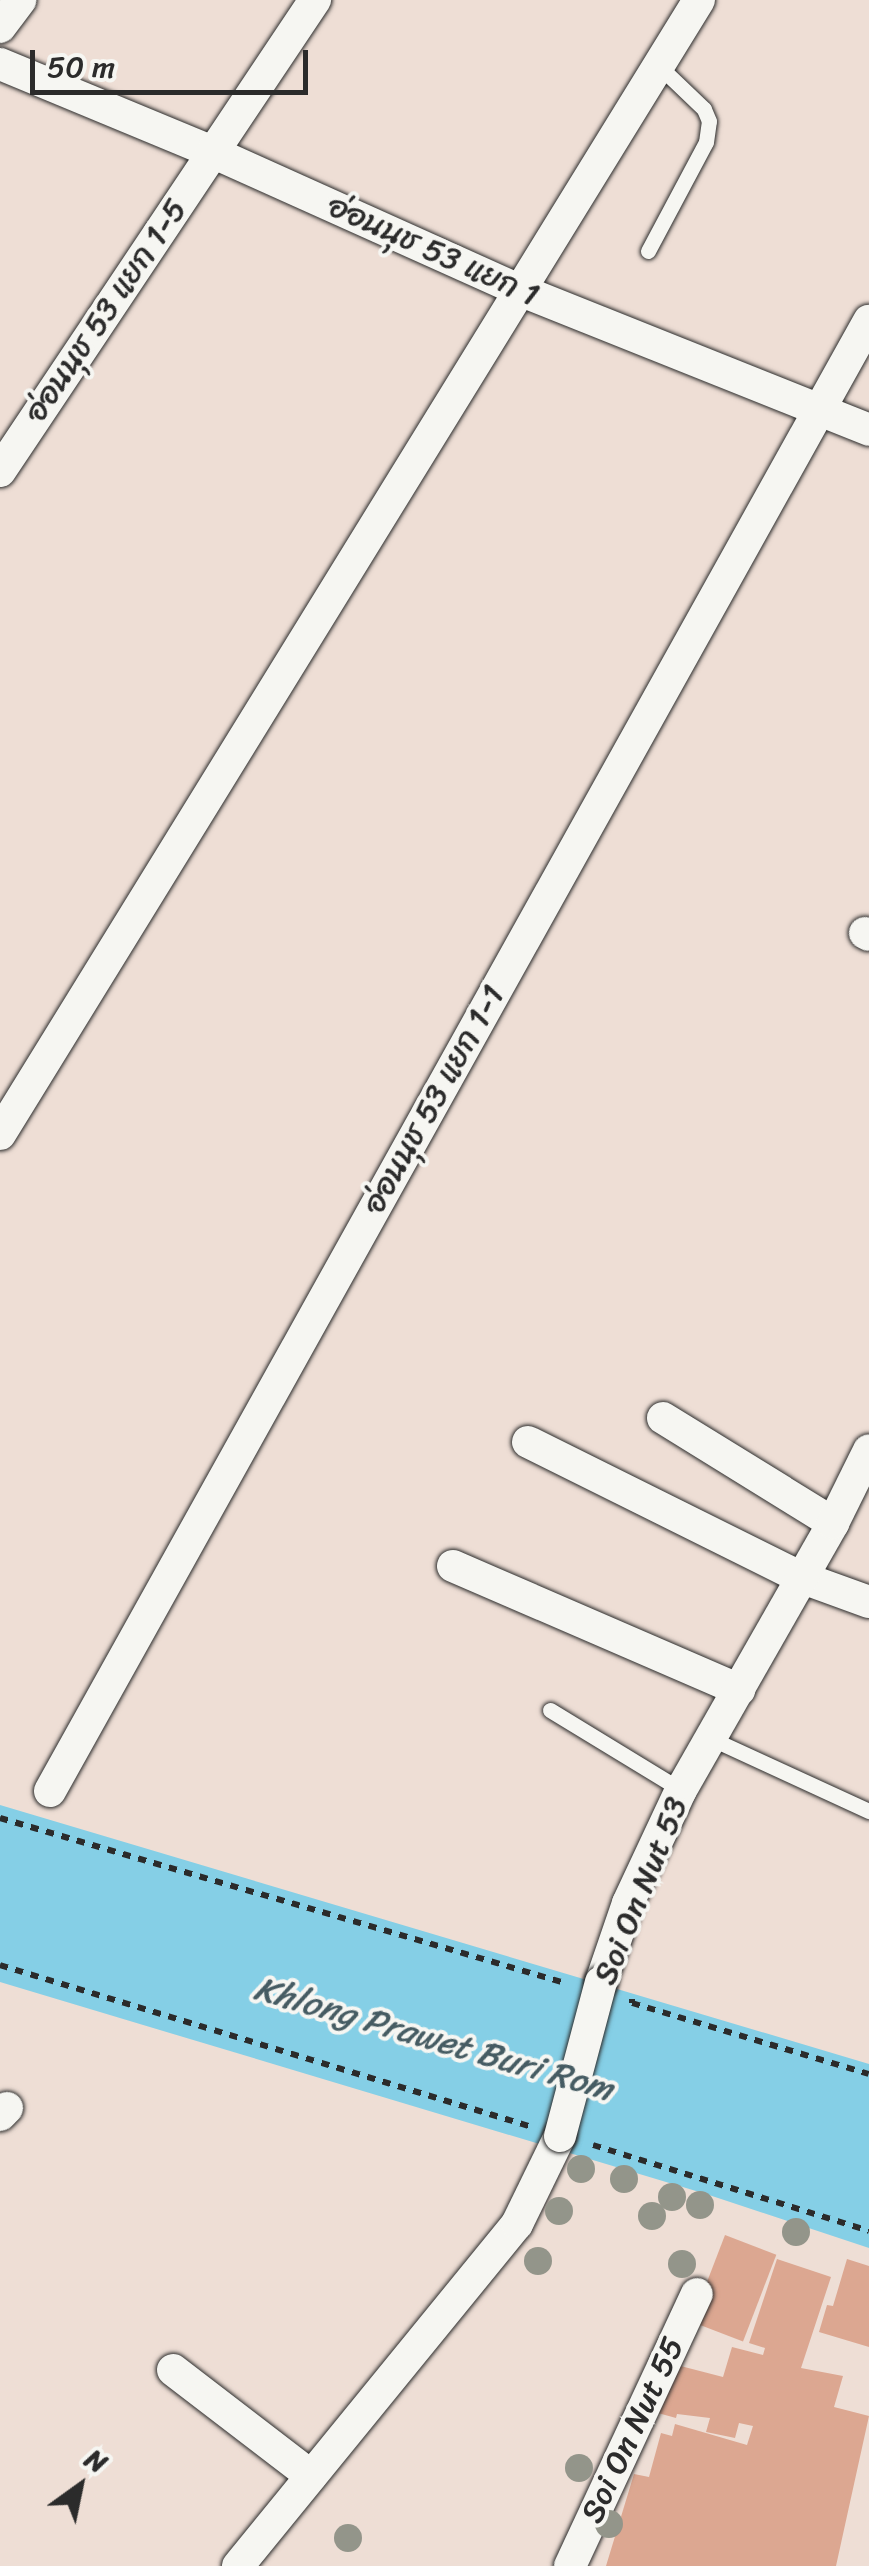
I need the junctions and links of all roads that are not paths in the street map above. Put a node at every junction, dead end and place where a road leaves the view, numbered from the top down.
1 (20, 0) edge
2 (314, 0) edge
3 (698, 0) edge
4 (0, 27) edge
5 (0, 64) edge
6 (658, 64) junction
7 (212, 152) junction
8 (648, 250) dead end
9 (517, 289) junction
10 (869, 321) edge
11 (818, 409) junction
12 (869, 430) edge
13 (0, 471) edge
14 (0, 1134) edge
15 (662, 1418) dead end
16 (528, 1442) dead end
17 (869, 1450) edge
18 (833, 1523) junction
19 (452, 1566) dead end
20 (800, 1577) junction
21 (869, 1602) edge
22 (740, 1690) junction
23 (550, 1710) dead end
24 (710, 1738) junction
25 (681, 1790) junction
26 (50, 1791) dead end
27 (869, 1811) edge
28 (697, 2294) dead end
29 (173, 2370) dead end
30 (311, 2476) junction
31 (238, 2566) edge
32 (570, 2566) edge

1 - 4 street
2 - 7 street, อ่อนนุช 53 แยก 1-5
3 - 6 street
5 - 7 street, อ่อนนุช 53 แยก 1
6 - 8 lane
6 - 9 street
7 - 9 street, อ่อนนุช 53 แยก 1
7 - 13 street, อ่อนนุช 53 แยก 1-5
9 - 11 street, อ่อนนุช 53 แยก 1
9 - 14 street
10 - 11 street, อ่อนนุช 53 แยก 1-1
11 - 12 street, อ่อนนุช 53 แยก 1
11 - 26 street, อ่อนนุช 53 แยก 1-1
15 - 18 street
16 - 20 street
17 - 18 street, Soi On Nut 53
18 - 20 street, Soi On Nut 53
19 - 22 street
20 - 21 street
20 - 22 street, Soi On Nut 53
22 - 24 street, Soi On Nut 53
23 - 25 lane
24 - 25 street, Soi On Nut 53
24 - 27 lane
25 - 30 street, Soi On Nut 53, bridge
28 - 32 street, Soi On Nut 55
29 - 30 street
30 - 31 street, Soi On Nut 53

